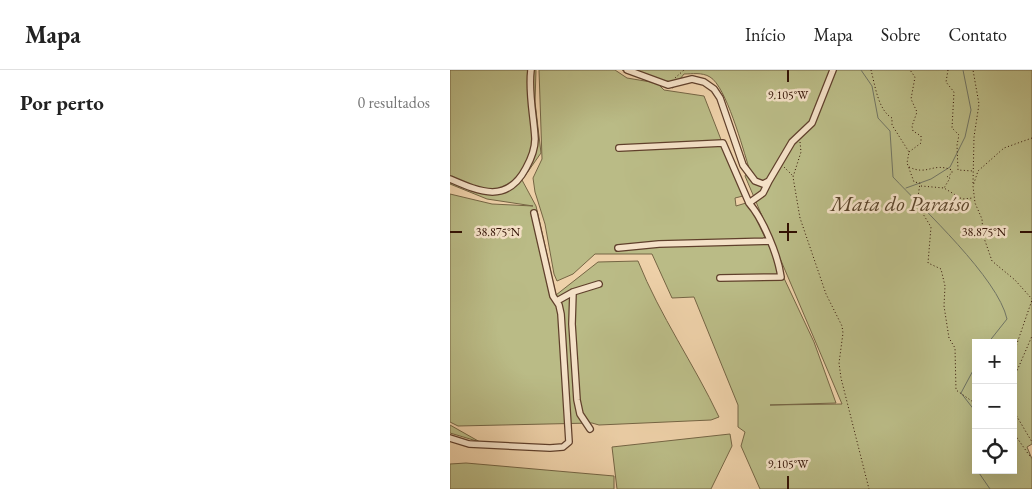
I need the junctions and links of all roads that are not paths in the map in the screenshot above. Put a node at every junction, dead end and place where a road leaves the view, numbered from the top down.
1 (531, 70) edge
2 (627, 70) edge
3 (833, 70) edge
4 (619, 148) dead end
5 (450, 179) edge
6 (769, 181) junction
7 (749, 203) junction
8 (534, 213) dead end
9 (769, 241) junction
10 (618, 248) dead end
11 (720, 278) dead end
12 (599, 284) dead end
13 (573, 292) junction
14 (556, 301) junction
15 (590, 429) dead end
16 (450, 438) edge

1 - 5 street
2 - 6 street
3 - 6 street
4 - 7 street
6 - 7 street
7 - 9 street
8 - 14 street
9 - 10 street
9 - 11 street
12 - 13 street
13 - 14 street
13 - 15 street
14 - 16 street

